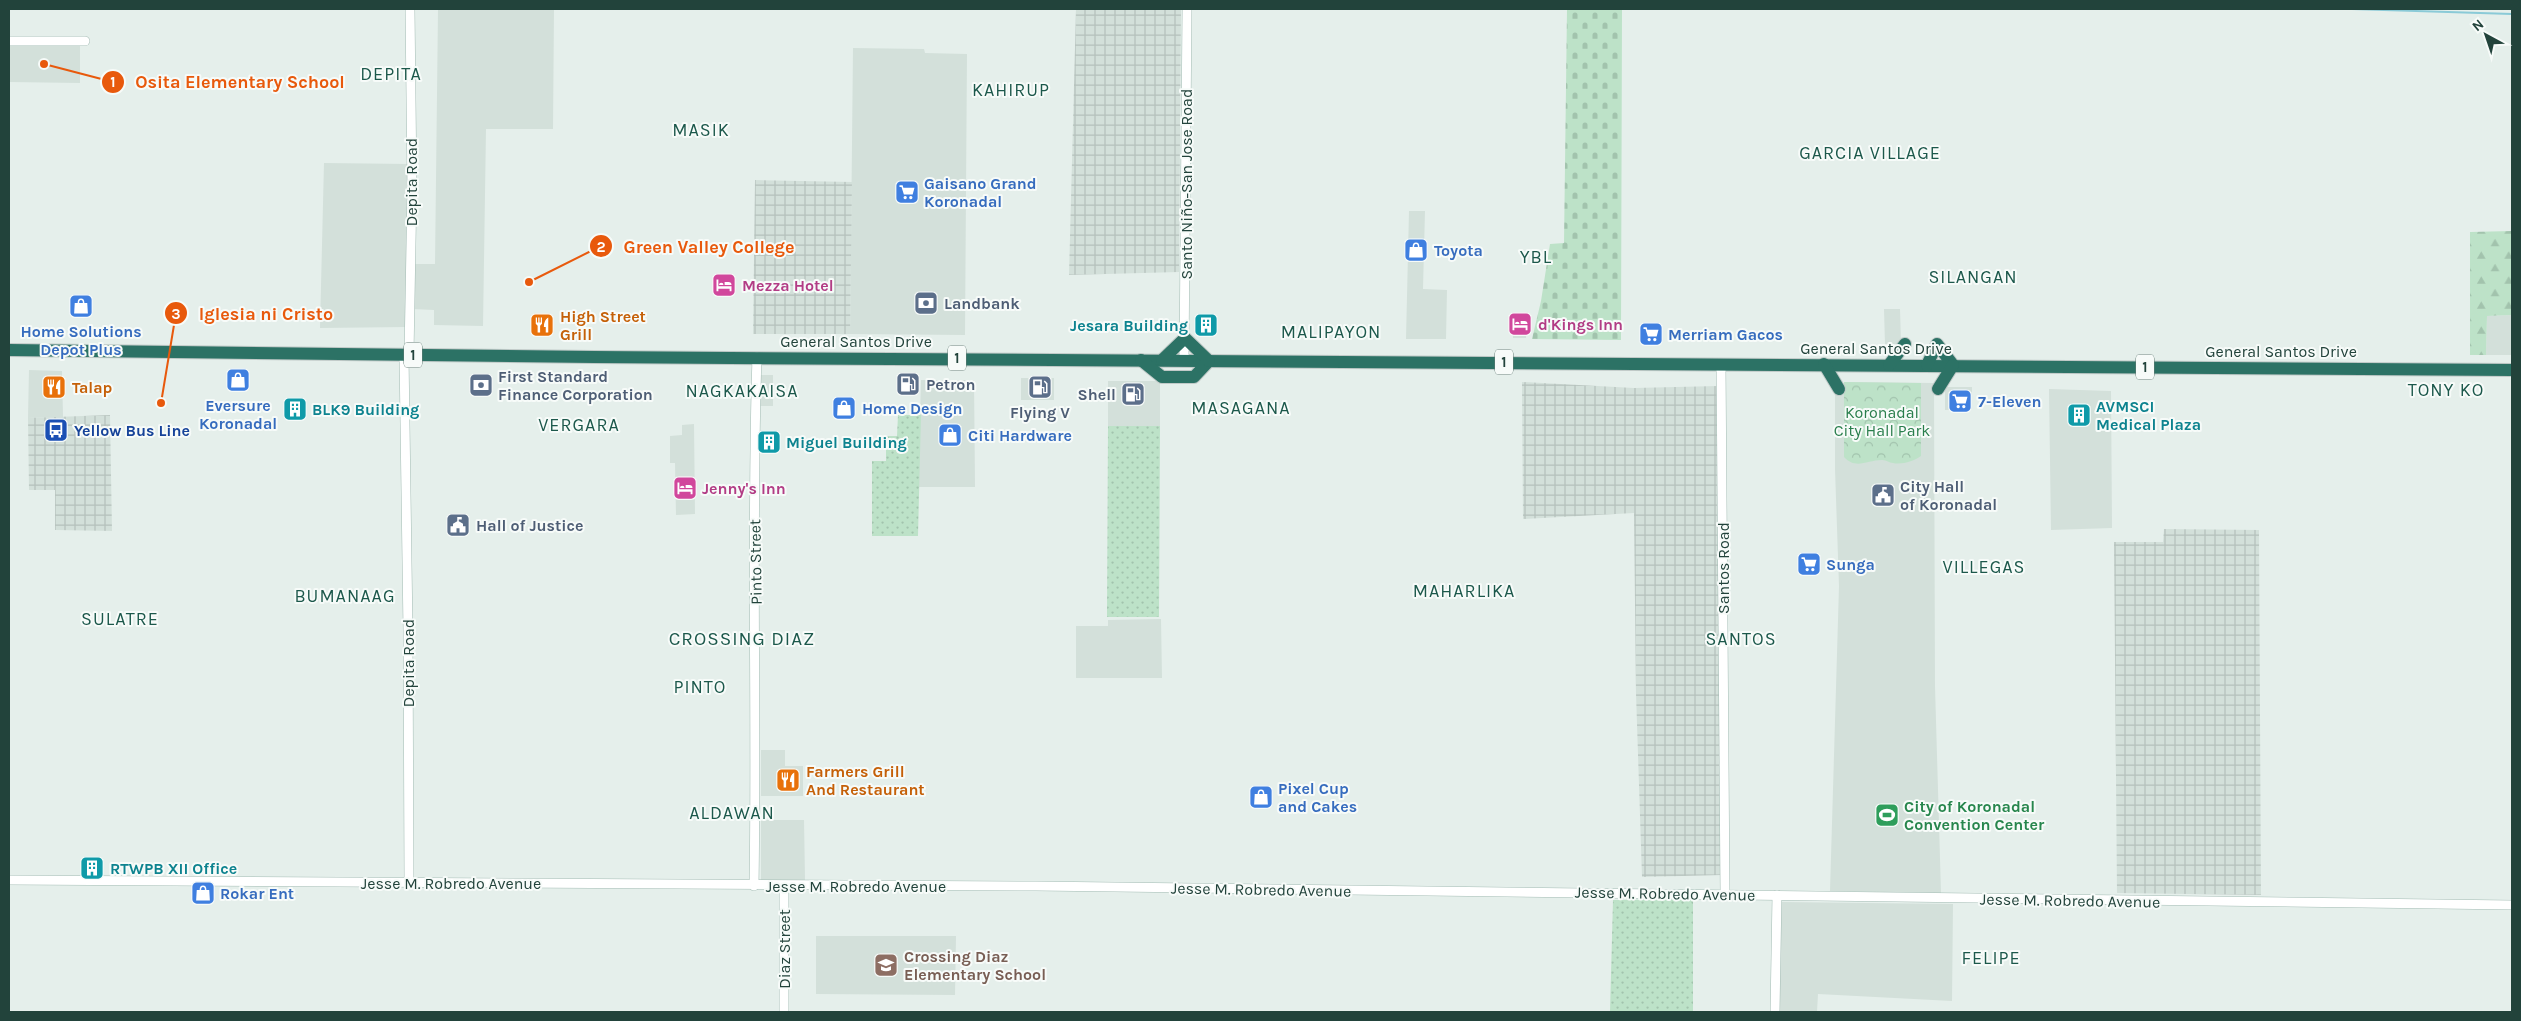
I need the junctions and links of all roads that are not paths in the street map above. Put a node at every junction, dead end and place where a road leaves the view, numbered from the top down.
1 (410, 9) edge
2 (1187, 9) edge
3 (9, 40) edge
4 (85, 41) dead end
5 (1185, 338) junction
6 (1905, 344) dead end
7 (9, 350) edge
8 (406, 355) junction
9 (756, 358) junction
10 (1141, 360) junction
11 (1162, 360) junction
12 (1184, 360) junction
13 (1209, 361) junction
14 (1721, 364) junction
15 (1824, 364) junction
16 (1889, 365) junction
17 (1927, 365) junction
18 (1953, 365) junction
19 (2512, 370) edge
20 (1839, 389) dead end
21 (1938, 389) dead end
22 (9, 880) edge
23 (409, 882) junction
24 (754, 886) junction
25 (784, 886) junction
26 (1725, 893) junction
27 (1777, 895) junction
28 (2512, 905) edge
29 (784, 1012) edge
30 (1775, 1012) edge

1 - 8 main road, Depita Road
2 - 5 main road, Santo Niño-San Jose Road
3 - 4 main road
5 - 11 highway
5 - 12 main road, Santo Niño-San Jose Road
5 - 13 highway
6 - 16 highway
7 - 8 highway, General Santos Drive / 1
8 - 9 highway, General Santos Drive / 1
8 - 23 main road, Depita Road
9 - 10 highway, General Santos Drive / 1
9 - 24 main road, Pinto Street
10 - 11 highway, General Santos Drive / 1
10 - 13 highway
11 - 12 highway, General Santos Drive / 1
12 - 13 highway, General Santos Drive / 1
13 - 14 highway, General Santos Drive / 1
14 - 15 highway, General Santos Drive / 1
14 - 26 main road, Santos Road
15 - 16 highway, General Santos Drive / 1
15 - 20 highway
16 - 17 highway, General Santos Drive / 1
17 - 18 highway, General Santos Drive / 1
17 - 18 highway
18 - 19 highway, General Santos Drive / 1
18 - 21 highway
22 - 23 main road, Jesse M. Robredo Avenue
23 - 24 main road, Jesse M. Robredo Avenue
24 - 25 main road, Jesse M. Robredo Avenue
25 - 26 main road, Jesse M. Robredo Avenue
25 - 29 main road, Diaz Street
26 - 27 main road, Jesse M. Robredo Avenue
27 - 28 main road, Jesse M. Robredo Avenue
27 - 30 main road

